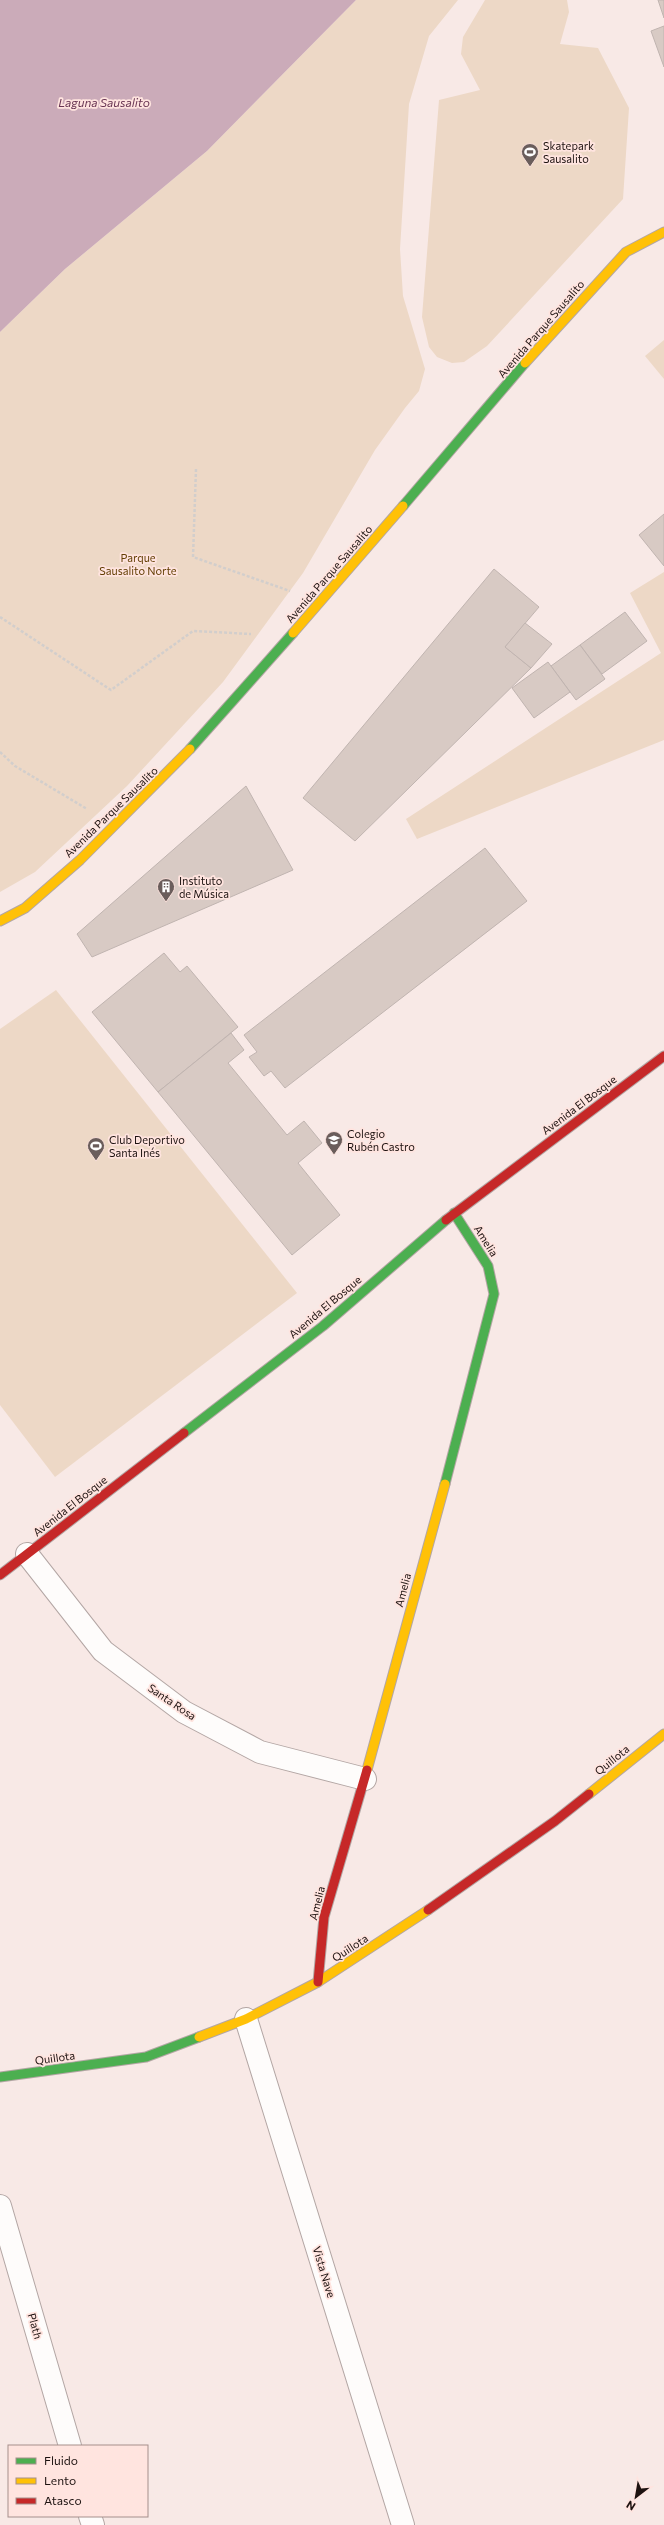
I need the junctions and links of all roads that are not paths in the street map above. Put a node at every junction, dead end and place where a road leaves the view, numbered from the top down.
1 (664, 232) edge
2 (0, 921) edge
3 (664, 1056) edge
4 (454, 1213) junction
5 (27, 1554) junction
6 (0, 1576) edge
7 (664, 1734) edge
8 (365, 1779) junction
9 (318, 1982) junction
10 (246, 2019) junction
11 (0, 2077) edge
12 (0, 2206) edge
13 (70, 2445) edge
14 (403, 2525) edge

1 - 2 street, Avenida Parque Sausalito
3 - 4 street, Avenida El Bosque
4 - 5 street, Avenida El Bosque
4 - 8 street, Amelia
5 - 6 street, Avenida El Bosque
5 - 8 street, Santa Rosa
7 - 9 street, Quillota
8 - 9 street, Amelia
9 - 10 street, Quillota
10 - 11 street, Quillota
10 - 14 street, Vista Nave
12 - 13 street, Plath

